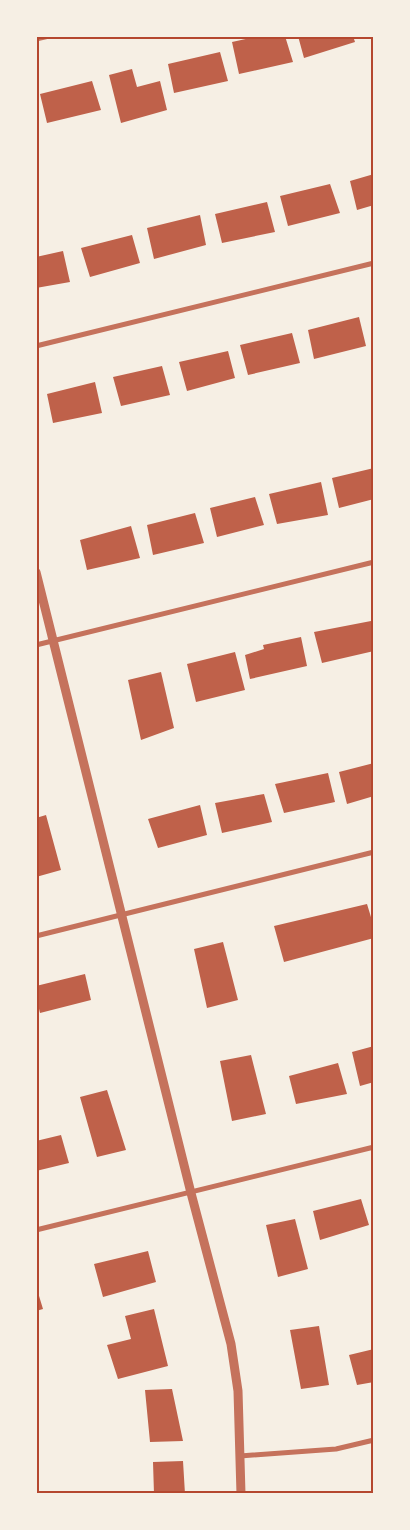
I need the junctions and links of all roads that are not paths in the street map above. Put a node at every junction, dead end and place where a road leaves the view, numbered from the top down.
1 (49, 36) edge
2 (36, 39) edge
3 (374, 263) edge
4 (36, 346) edge
5 (374, 562) edge
6 (36, 572) edge
7 (53, 641) junction
8 (36, 645) edge
9 (374, 852) edge
10 (121, 915) junction
11 (36, 936) edge
12 (374, 1147) edge
13 (191, 1192) junction
14 (36, 1230) edge
15 (374, 1440) edge
16 (240, 1456) junction
17 (241, 1494) edge

1 - 2 street
3 - 4 street
5 - 7 street
6 - 7 street
7 - 8 street
7 - 10 street
9 - 10 street
10 - 11 street
10 - 13 street
12 - 13 street
13 - 14 street
13 - 16 street
15 - 16 street
16 - 17 street

